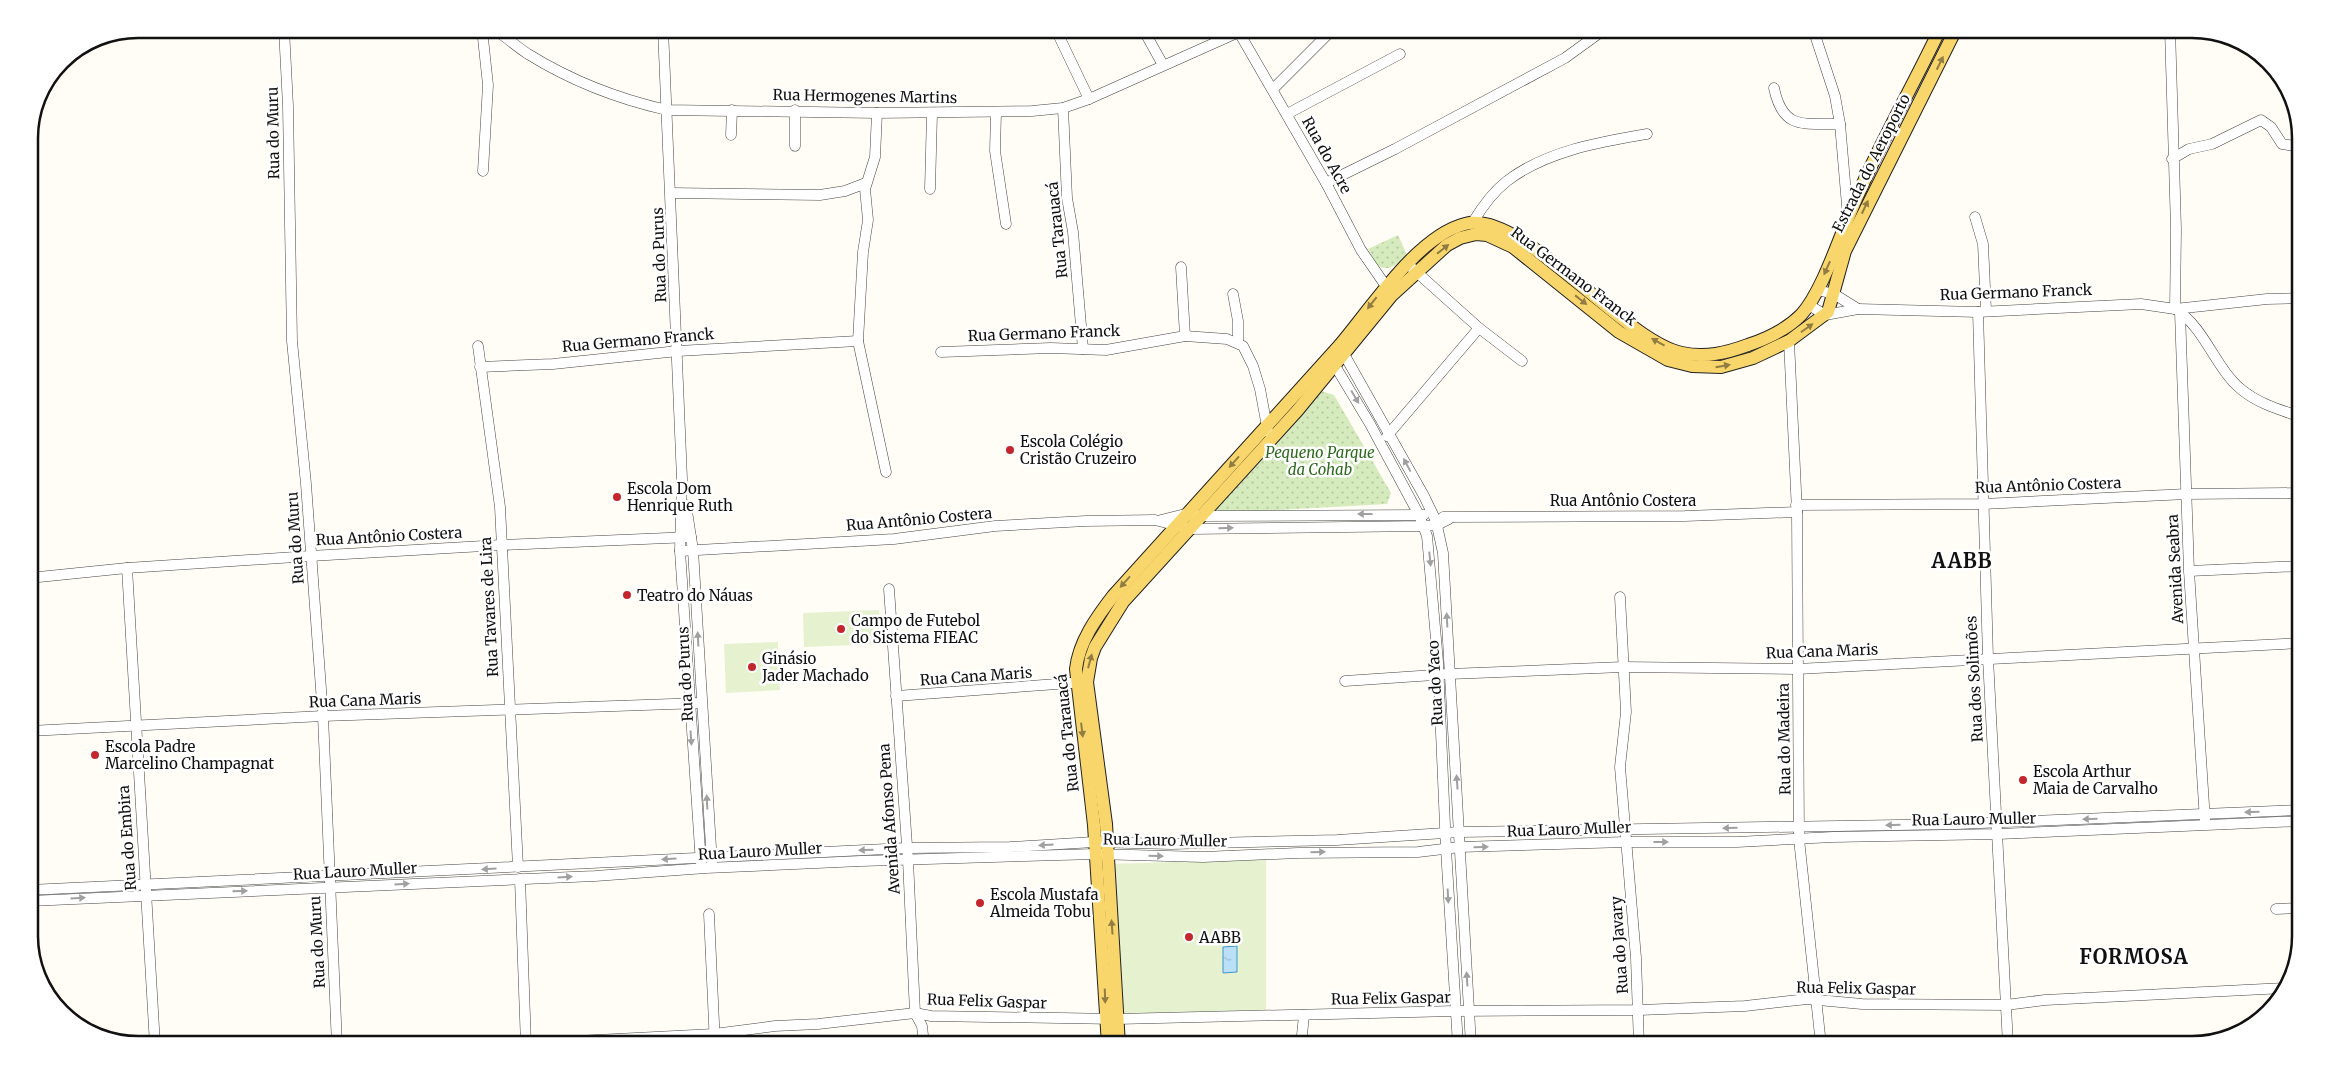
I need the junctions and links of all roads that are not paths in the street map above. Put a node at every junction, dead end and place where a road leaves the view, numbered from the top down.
1 (284, 38) edge
2 (483, 38) edge
3 (506, 38) edge
4 (663, 38) edge
5 (1060, 38) edge
6 (1148, 38) edge
7 (1223, 38) edge
8 (1242, 38) edge
9 (1324, 38) edge
10 (1593, 38) edge
11 (1816, 38) edge
12 (1936, 38) edge
13 (1951, 38) edge
14 (2170, 38) edge
15 (1400, 54) dead end
16 (1163, 65) junction
17 (1774, 88) dead end
18 (1273, 89) junction
19 (1089, 99) junction
20 (1063, 108) junction
21 (667, 110) junction
22 (732, 110) junction
23 (795, 110) junction
24 (996, 112) junction
25 (877, 113) junction
26 (932, 113) junction
27 (1287, 114) junction
28 (1840, 124) junction
29 (1647, 134) dead end
30 (731, 135) dead end
31 (795, 146) dead end
32 (2292, 146) edge
33 (2172, 159) junction
34 (482, 171) dead end
35 (1326, 182) junction
36 (866, 183) junction
37 (930, 189) dead end
38 (671, 193) junction
39 (1848, 217) junction
40 (1975, 217) dead end
41 (1473, 222) junction
42 (1006, 224) dead end
43 (1855, 229) junction
44 (1840, 248) junction
45 (1181, 266) dead end
46 (1412, 268) junction
47 (1817, 290) junction
48 (1388, 291) junction
49 (1233, 294) dead end
50 (1834, 294) junction
51 (2292, 298) edge
52 (1808, 305) junction
53 (1858, 309) junction
54 (1982, 311) junction
55 (2178, 311) junction
56 (1606, 312) junction
57 (1825, 315) junction
58 (1479, 328) junction
59 (1185, 336) junction
60 (858, 341) junction
61 (1788, 341) junction
62 (1238, 343) junction
63 (478, 346) dead end
64 (1083, 349) junction
65 (1342, 350) junction
66 (678, 351) junction
67 (941, 352) dead end
68 (1332, 361) junction
69 (1522, 361) dead end
70 (480, 366) junction
71 (2292, 414) edge
72 (1266, 425) junction
73 (1390, 433) junction
74 (1270, 440) junction
75 (1380, 443) junction
76 (886, 472) dead end
77 (682, 479) junction
78 (2292, 493) edge
79 (2187, 494) junction
80 (1982, 504) junction
81 (1797, 508) junction
82 (1186, 514) junction
83 (1344, 514) junction
84 (1246, 515) junction
85 (1420, 515) junction
86 (1202, 516) junction
87 (1160, 520) junction
88 (1435, 520) junction
89 (1175, 526) junction
90 (1424, 526) junction
91 (1344, 527) junction
92 (1246, 528) junction
93 (1190, 529) junction
94 (691, 537) junction
95 (680, 538) junction
96 (501, 544) junction
97 (693, 550) junction
98 (680, 551) junction
99 (310, 556) junction
100 (2292, 566) edge
101 (127, 568) junction
102 (2189, 571) junction
103 (38, 577) edge
104 (889, 589) dead end
105 (1620, 597) dead end
106 (2292, 644) edge
107 (2194, 650) junction
108 (1988, 658) junction
109 (1623, 667) junction
110 (1797, 669) junction
111 (1444, 674) junction
112 (1345, 681) dead end
113 (1082, 683) junction
114 (896, 696) junction
115 (689, 703) junction
116 (701, 703) junction
117 (510, 710) junction
118 (323, 716) junction
119 (135, 726) junction
120 (38, 731) edge
121 (2292, 811) edge
122 (2205, 819) junction
123 (2292, 821) edge
124 (1997, 822) junction
125 (1800, 826) junction
126 (1626, 831) junction
127 (1460, 832) junction
128 (1446, 834) junction
129 (1998, 834) junction
130 (1800, 839) junction
131 (1626, 842) junction
132 (1460, 847) junction
133 (907, 848) junction
134 (1101, 848) junction
135 (1446, 849) junction
136 (908, 860) junction
137 (706, 863) junction
138 (518, 867) junction
139 (520, 879) junction
140 (329, 882) junction
141 (38, 890) edge
142 (146, 890) junction
143 (38, 900) edge
144 (2292, 908) edge
145 (2276, 909) dead end
146 (709, 914) dead end
147 (2278, 988) edge
148 (1816, 1002) junction
149 (2006, 1005) junction
150 (1639, 1010) junction
151 (1456, 1011) junction
152 (1469, 1012) junction
153 (915, 1013) junction
154 (1304, 1015) junction
155 (1111, 1019) junction
156 (154, 1036) edge
157 (337, 1036) edge
158 (526, 1036) edge
159 (715, 1036) edge
160 (732, 1036) edge
161 (923, 1036) edge
162 (1109, 1036) edge
163 (1116, 1036) edge
164 (1302, 1036) edge
165 (1457, 1036) edge
166 (1470, 1036) edge
167 (1639, 1036) edge
168 (1820, 1036) edge
169 (2008, 1036) edge

1 - 99 street, Rua do Muru
2 - 34 street
3 - 21 street, Rua Hermogenes Martins
4 - 21 street, Rua do Purus
5 - 19 street
6 - 16 street
7 - 16 street, Rua Hermogenes Martins
8 - 18 street, Rua do Acre
9 - 18 street
10 - 35 street
11 - 28 street
12 - 39 main road, Estrada do Aeroporto
43 -> 13 main road, Estrada do Aeroporto
14 - 33 street, Avenida Seabra
15 - 27 street
16 - 19 street, Rua Hermogenes Martins
17 - 28 street
18 - 27 street, Rua do Acre
19 - 20 street, Rua Hermogenes Martins
20 - 24 street, Rua Hermogenes Martins
20 - 64 street, Rua Tarauacá
21 - 22 street, Rua Hermogenes Martins
21 - 38 street, Rua do Purus
22 - 23 street, Rua Hermogenes Martins
22 - 30 street
23 - 25 street, Rua Hermogenes Martins
23 - 31 street
24 - 26 street, Rua Hermogenes Martins
24 - 42 street
25 - 26 street, Rua Hermogenes Martins
25 - 36 street
26 - 37 street
27 - 35 street, Rua do Acre
28 - 39 street
29 - 41 street
32 - 33 street
33 - 55 street, Avenida Seabra
35 - 48 street, Rua do Acre
36 - 38 street
36 - 60 street
38 - 66 street, Rua do Purus
39 - 43 street
39 - 44 main road, Estrada do Aeroporto
40 - 54 street, Rua dos Solimões
41 - 46 main road, Rua Germano Franck
41 - 56 main road, Rua Germano Franck
43 - 44 main road, Estrada do Aeroporto
44 -> 47 main road, Estrada do Aeroporto
44 - 50 main road, Estrada do Aeroporto
45 - 59 street
46 - 48 main road, Rua Germano Franck
46 -> 56 main road, Rua Germano Franck
46 - 58 street
47 - 50 street
47 - 52 main road, Rua Germano Franck
48 - 65 main road, Rua Germano Franck
49 - 62 street
50 - 53 street
50 - 57 main road, Estrada do Aeroporto
51 - 55 street, Rua Germano Franck
52 -> 56 main road, Rua Germano Franck
52 - 57 street
53 - 54 street, Rua Germano Franck
53 - 57 street, Rua Germano Franck
54 - 55 street, Rua Germano Franck
54 - 80 street, Rua dos Solimões
55 - 71 street
55 - 79 street, Avenida Seabra
56 -> 61 main road, Rua Germano Franck
61 -> 57 main road, Rua Germano Franck
58 - 69 street
58 - 73 street
59 - 62 street, Rua Germano Franck
59 - 64 street, Rua Germano Franck
60 - 66 street, Rua Germano Franck
60 - 76 street
61 - 81 street, Rua do Madeira
62 - 72 street
63 - 70 street, Rua Tavares de Lira
64 - 67 street, Rua Germano Franck
65 - 68 main road, Rua Germano Franck
65 - 73 street, Rua do Yaco
66 - 70 street, Rua Germano Franck
66 - 77 street, Rua do Purus
68 - 72 main road, Rua Germano Franck
68 - 74 main road, Rua Germano Franck
68 -> 75 street, Rua do Yaco
70 - 96 street, Rua Tavares de Lira
72 - 74 street
72 -> 82 main road, Rua do Tarauacá
73 - 75 street
88 -> 73 street, Rua do Yaco
74 - 86 main road, Rua do Tarauacá
75 - 85 street, Rua do Yaco
77 - 94 street, Rua do Purus
77 - 95 street, Rua do Purus
78 - 79 street, Rua Antônio Costera
79 - 80 street, Rua Antônio Costera
79 - 102 street, Avenida Seabra
80 - 81 street, Rua Antônio Costera
80 - 108 street, Rua dos Solimões
81 - 88 street, Rua Antônio Costera
81 - 110 street, Rua do Madeira
82 - 86 street, Rua Antônio Costera
82 - 87 street, Rua Antônio Costera
82 - 89 main road, Rua do Tarauacá
83 - 84 street, Rua Antônio Costera
85 -> 83 street, Rua Antônio Costera
83 - 91 street
84 - 86 street, Rua Antônio Costera
84 - 92 street
85 - 88 street, Rua Antônio Costera
85 - 90 street, Rua do Yaco
86 - 93 main road, Rua do Tarauacá
87 - 89 street, Rua Antônio Costera
87 - 97 street, Rua Antônio Costera
88 - 90 street, Rua Antônio Costera
111 -> 88 street, Rua do Yaco
89 - 93 street, Rua Antônio Costera
89 -> 113 main road, Rua do Tarauacá
90 - 91 street, Rua Antônio Costera
90 -> 111 street, Rua do Yaco
91 - 92 street, Rua Antônio Costera
93 -> 92 street, Rua Antônio Costera
113 -> 93 main road, Rua do Tarauacá
94 - 95 street, Rua Antônio Costera
94 - 97 street, Rua do Purus
95 - 96 street, Rua Antônio Costera
95 - 98 street, Rua do Purus
96 - 99 street, Rua Antônio Costera
96 - 117 street, Rua Tavares de Lira
97 - 98 street, Rua Antônio Costera
116 -> 97 street, Rua do Purus
98 - 115 street, Rua do Purus
99 - 101 street, Rua Antônio Costera
99 - 118 street, Rua do Muru
100 - 102 street
101 - 103 street, Rua Antônio Costera
101 - 119 street, Rua do Embira
102 - 107 street, Avenida Seabra
104 - 114 street, Avenida Afonso Pena
105 - 109 street, Rua do Javary
106 - 107 street, Rua Cana Maris
107 - 108 street, Rua Cana Maris
107 - 122 street, Avenida Seabra
108 - 110 street, Rua Cana Maris
108 - 124 street, Rua dos Solimões
109 - 110 street, Rua Cana Maris
109 - 111 street, Rua Cana Maris
109 - 126 street, Rua do Javary
110 - 125 street, Rua do Madeira
111 - 112 street, Rua Cana Maris
127 -> 111 street, Rua do Yaco
111 - 128 street, Rua do Yaco
113 - 114 street, Rua Cana Maris
113 - 134 main road, Rua do Tarauacá
114 - 133 street, Avenida Afonso Pena
115 - 116 street, Rua Cana Maris
115 - 117 street, Rua Cana Maris
115 -> 137 street, Rua do Purus
137 -> 116 street, Rua do Purus
117 - 118 street, Rua Cana Maris
117 - 138 street, Rua Tavares de Lira
118 - 119 street, Rua Cana Maris
118 - 140 street, Rua do Muru
119 - 120 street, Rua Cana Maris
119 - 142 street, Rua do Embira
121 -> 122 street, Rua Lauro Muller
122 - 123 street, Rua Lauro Muller
122 -> 124 street, Rua Lauro Muller
122 - 129 street, Rua Lauro Muller
124 -> 125 street, Rua Lauro Muller
124 - 129 street, Rua dos Solimões
125 -> 126 street, Rua Lauro Muller
125 - 130 street, Rua do Madeira
126 - 127 street, Rua Lauro Muller
126 - 131 street, Rua do Javary
127 - 128 street, Rua Lauro Muller
127 - 132 street, Rua do Yaco
128 - 134 street, Rua Lauro Muller
128 - 135 street, Rua do Yaco
129 - 130 street, Rua Lauro Muller
129 - 149 street, Rua dos Solimões
131 -> 130 street, Rua Lauro Muller
130 - 148 street, Rua do Madeira
132 -> 131 street, Rua Lauro Muller
131 - 150 street, Rua do Javary
132 - 135 street, Rua Lauro Muller
152 -> 132 street, Rua do Yaco
134 -> 133 street, Rua Lauro Muller
133 - 136 street, Avenida Afonso Pena
133 -> 137 street, Rua Lauro Muller
134 -> 135 street, Rua Lauro Muller
134 - 136 street, Rua Lauro Muller
134 - 155 main road, Rua do Tarauacá
135 -> 151 street, Rua do Yaco
136 - 137 street, Rua Lauro Muller
136 - 153 street, Avenida Afonso Pena
137 -> 138 street, Rua Lauro Muller
139 -> 137 street, Rua Lauro Muller
138 -> 140 street, Rua Lauro Muller
140 -> 139 street, Rua Lauro Muller
139 - 158 street
140 - 142 street, Rua Lauro Muller
140 - 157 street, Rua do Muru
141 - 142 street, Rua Lauro Muller
143 -> 142 street, Rua Lauro Muller
142 - 156 street, Rua do Embira
144 - 145 street
146 - 159 street
147 - 149 street, Rua Felix Gaspar
148 - 149 street, Rua Felix Gaspar
148 - 150 street, Rua Felix Gaspar
148 - 168 street, Rua do Madeira
149 - 169 street, Rua dos Solimões
150 - 152 street, Rua Felix Gaspar
150 - 167 street, Rua do Javary
151 - 152 street, Rua Felix Gaspar
151 - 154 street, Rua Felix Gaspar
151 - 165 street, Rua do Yaco
152 - 166 street, Rua do Yaco
153 - 155 street, Rua Felix Gaspar
153 - 160 street, Rua Felix Gaspar
153 - 161 street, Avenida Afonso Pena
154 - 155 street, Rua Felix Gaspar
154 - 164 street
155 - 162 main road, Rua do Tarauacá
155 - 163 main road, Rua do Tarauacá

